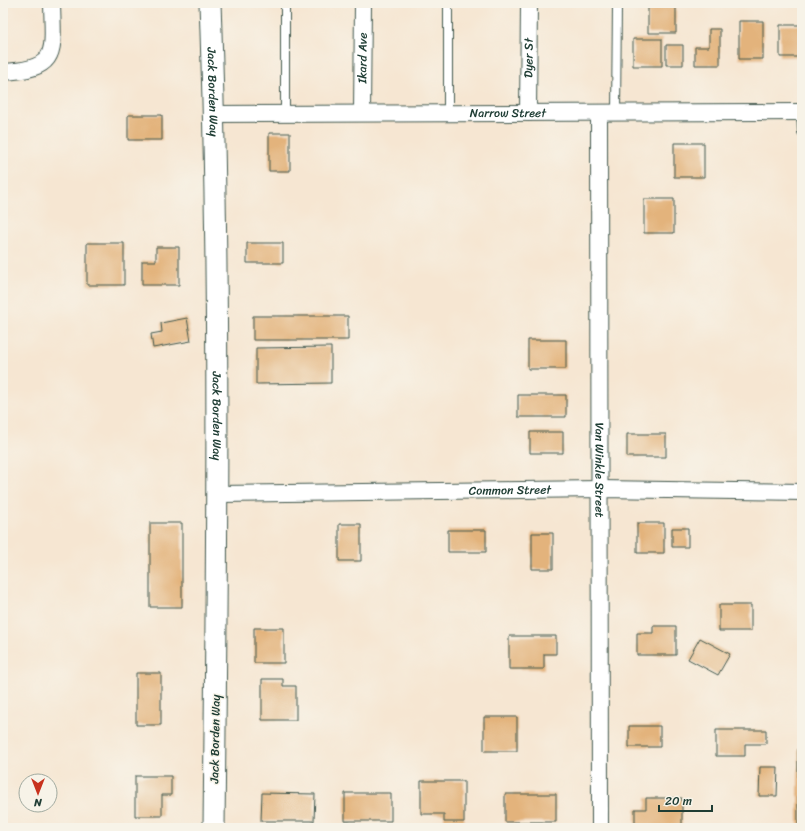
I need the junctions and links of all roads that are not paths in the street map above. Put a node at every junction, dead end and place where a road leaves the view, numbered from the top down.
1 (52, 3) edge
2 (210, 3) edge
3 (285, 3) edge
4 (363, 3) edge
5 (448, 3) edge
6 (529, 3) edge
7 (616, 3) edge
8 (3, 72) edge
9 (599, 112) junction
10 (616, 112) junction
11 (802, 112) edge
12 (285, 113) junction
13 (362, 113) junction
14 (448, 113) junction
15 (528, 113) junction
16 (214, 114) junction
17 (802, 132) edge
18 (600, 490) junction
19 (802, 492) edge
20 (218, 494) junction
21 (214, 828) edge
22 (600, 828) edge

1 - 8 street
2 - 16 street, Jack Borden Way
3 - 12 lane
4 - 13 street, Ikard Ave
5 - 14 lane
6 - 15 street, Dyer St
7 - 10 lane
9 - 10 street, Narrow Street
9 - 15 street, Narrow Street
9 - 18 street, Van Winkle Street
10 - 11 street, Narrow Street
11 - 17 lane
12 - 13 street, Narrow Street
12 - 16 street, Narrow Street
13 - 14 street, Narrow Street
14 - 15 street, Narrow Street
16 - 20 street, Jack Borden Way
18 - 19 street, Common Street
18 - 20 street, Common Street
18 - 22 street, Van Winkle Street
20 - 21 street, Jack Borden Way

